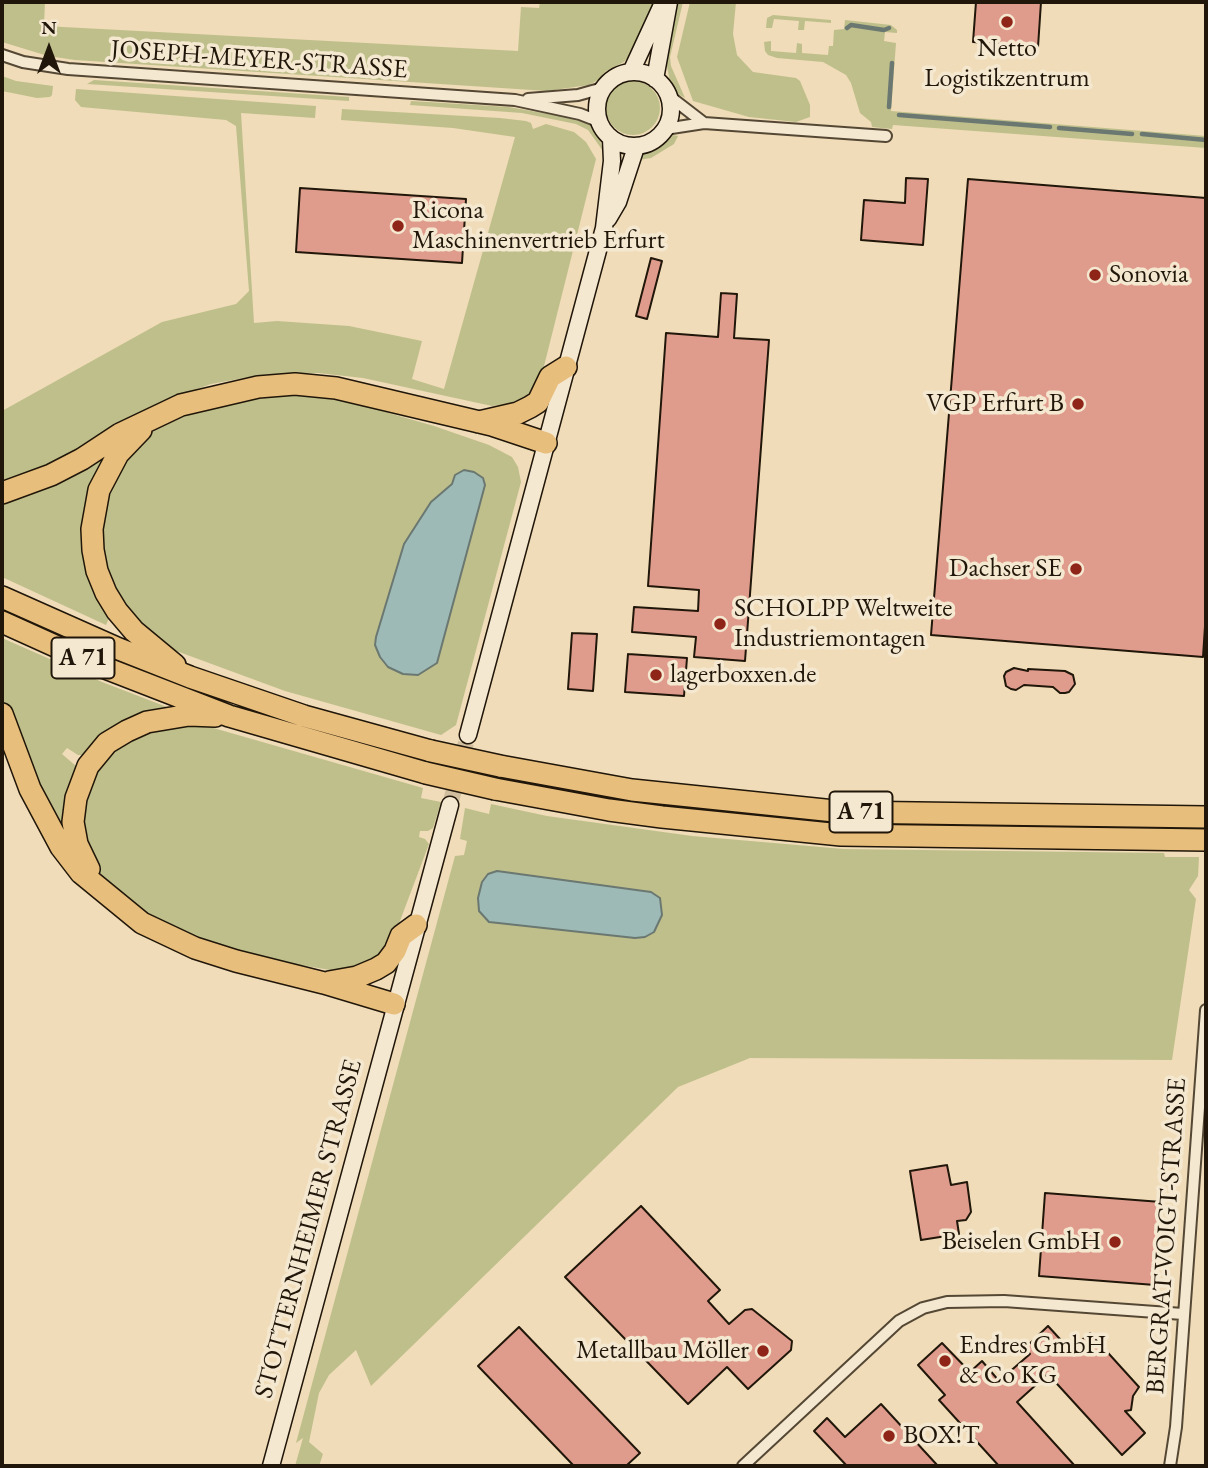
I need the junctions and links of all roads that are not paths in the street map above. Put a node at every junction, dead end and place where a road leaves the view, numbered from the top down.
1 (666, 2) edge
2 (2, 55) edge
3 (631, 72) junction
4 (655, 79) junction
5 (603, 88) junction
6 (669, 96) junction
7 (515, 100) junction
8 (598, 121) junction
9 (704, 123) junction
10 (665, 130) junction
11 (886, 136) dead end
12 (611, 139) junction
13 (636, 147) junction
14 (604, 228) junction
15 (566, 367) junction
16 (150, 421) junction
17 (477, 422) junction
18 (546, 443) junction
19 (2, 493) edge
20 (2, 597) edge
21 (2, 622) edge
22 (190, 677) junction
23 (2, 714) edge
24 (229, 716) junction
25 (468, 735) tunnel mouth
26 (450, 805) tunnel mouth
27 (1206, 817) edge
28 (1206, 840) edge
29 (100, 889) junction
30 (416, 926) junction
31 (324, 983) junction
32 (394, 1004) junction
33 (1206, 1010) edge
34 (1183, 1314) junction
35 (271, 1466) edge
36 (743, 1466) edge
37 (1170, 1466) edge

1 - 3 main road
1 - 4 main road
2 - 7 street, JOSEPH-MEYER-STRASSE
3 - 4 main road
3 - 5 main road
4 - 6 main road
5 - 7 street, JOSEPH-MEYER-STRASSE
5 - 8 main road
6 - 9 street
6 - 10 main road
7 - 8 street, JOSEPH-MEYER-STRASSE
8 - 12 main road
9 - 10 street
9 - 11 street
10 - 13 main road
12 - 13 main road
12 - 14 main road
13 - 14 main road
14 - 15 main road
15 - 17 highway
15 - 18 main road
16 - 17 highway
16 - 19 highway
16 - 22 highway
17 - 18 highway
18 - 25 main road
20 - 22 highway, A 71
21 - 24 highway, A 71
22 - 27 highway, A 71, bridge
23 - 29 highway
24 - 28 highway, A 71, bridge
24 - 29 highway
26 - 30 main road, STOTTERNHEIMER STRASSE
29 - 31 highway
30 - 31 highway
30 - 32 main road, STOTTERNHEIMER STRASSE
31 - 32 highway
32 - 35 main road, STOTTERNHEIMER STRASSE
33 - 34 street, BERGRAT-VOIGT-STRASSE
34 - 36 street
34 - 37 street, BERGRAT-VOIGT-STRASSE

